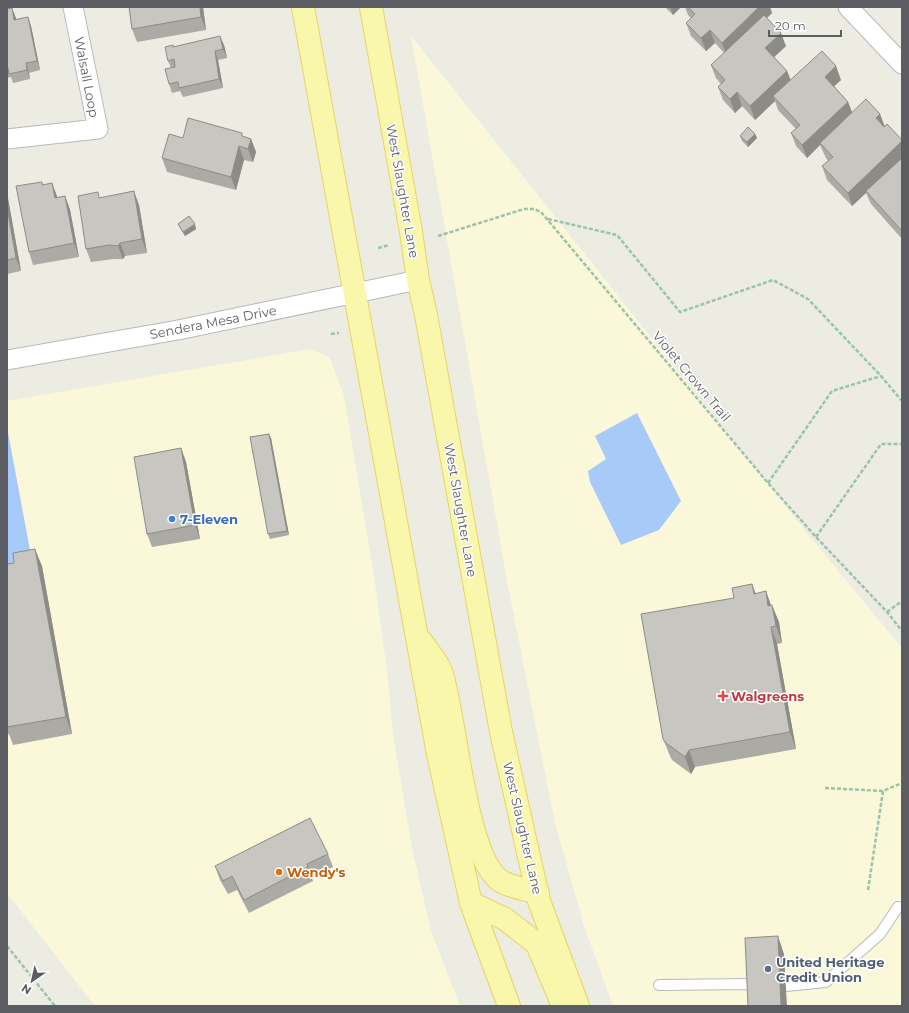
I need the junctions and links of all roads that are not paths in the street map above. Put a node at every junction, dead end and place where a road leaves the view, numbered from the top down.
1 (73, 7) edge
2 (303, 7) edge
3 (371, 7) edge
4 (848, 7) edge
5 (902, 64) edge
6 (7, 139) edge
7 (418, 280) junction
8 (356, 293) junction
9 (7, 360) edge
10 (416, 633) junction
11 (538, 893) junction
12 (471, 903) junction
13 (898, 907) dead end
14 (659, 985) dead end
15 (509, 1006) edge
16 (563, 1006) edge
17 (578, 1006) edge

1 - 6 street, Walsall Loop
2 - 8 main road
3 - 7 main road, West Slaughter Lane
4 - 5 street
7 - 8 street, Sendera Mesa Drive
7 - 11 main road, West Slaughter Lane
8 - 9 street, Sendera Mesa Drive
8 - 10 main road
10 - 11 main road
10 - 12 main road
11 - 17 main road, West Slaughter Lane
12 - 15 main road
12 - 16 main road
13 - 14 lane

